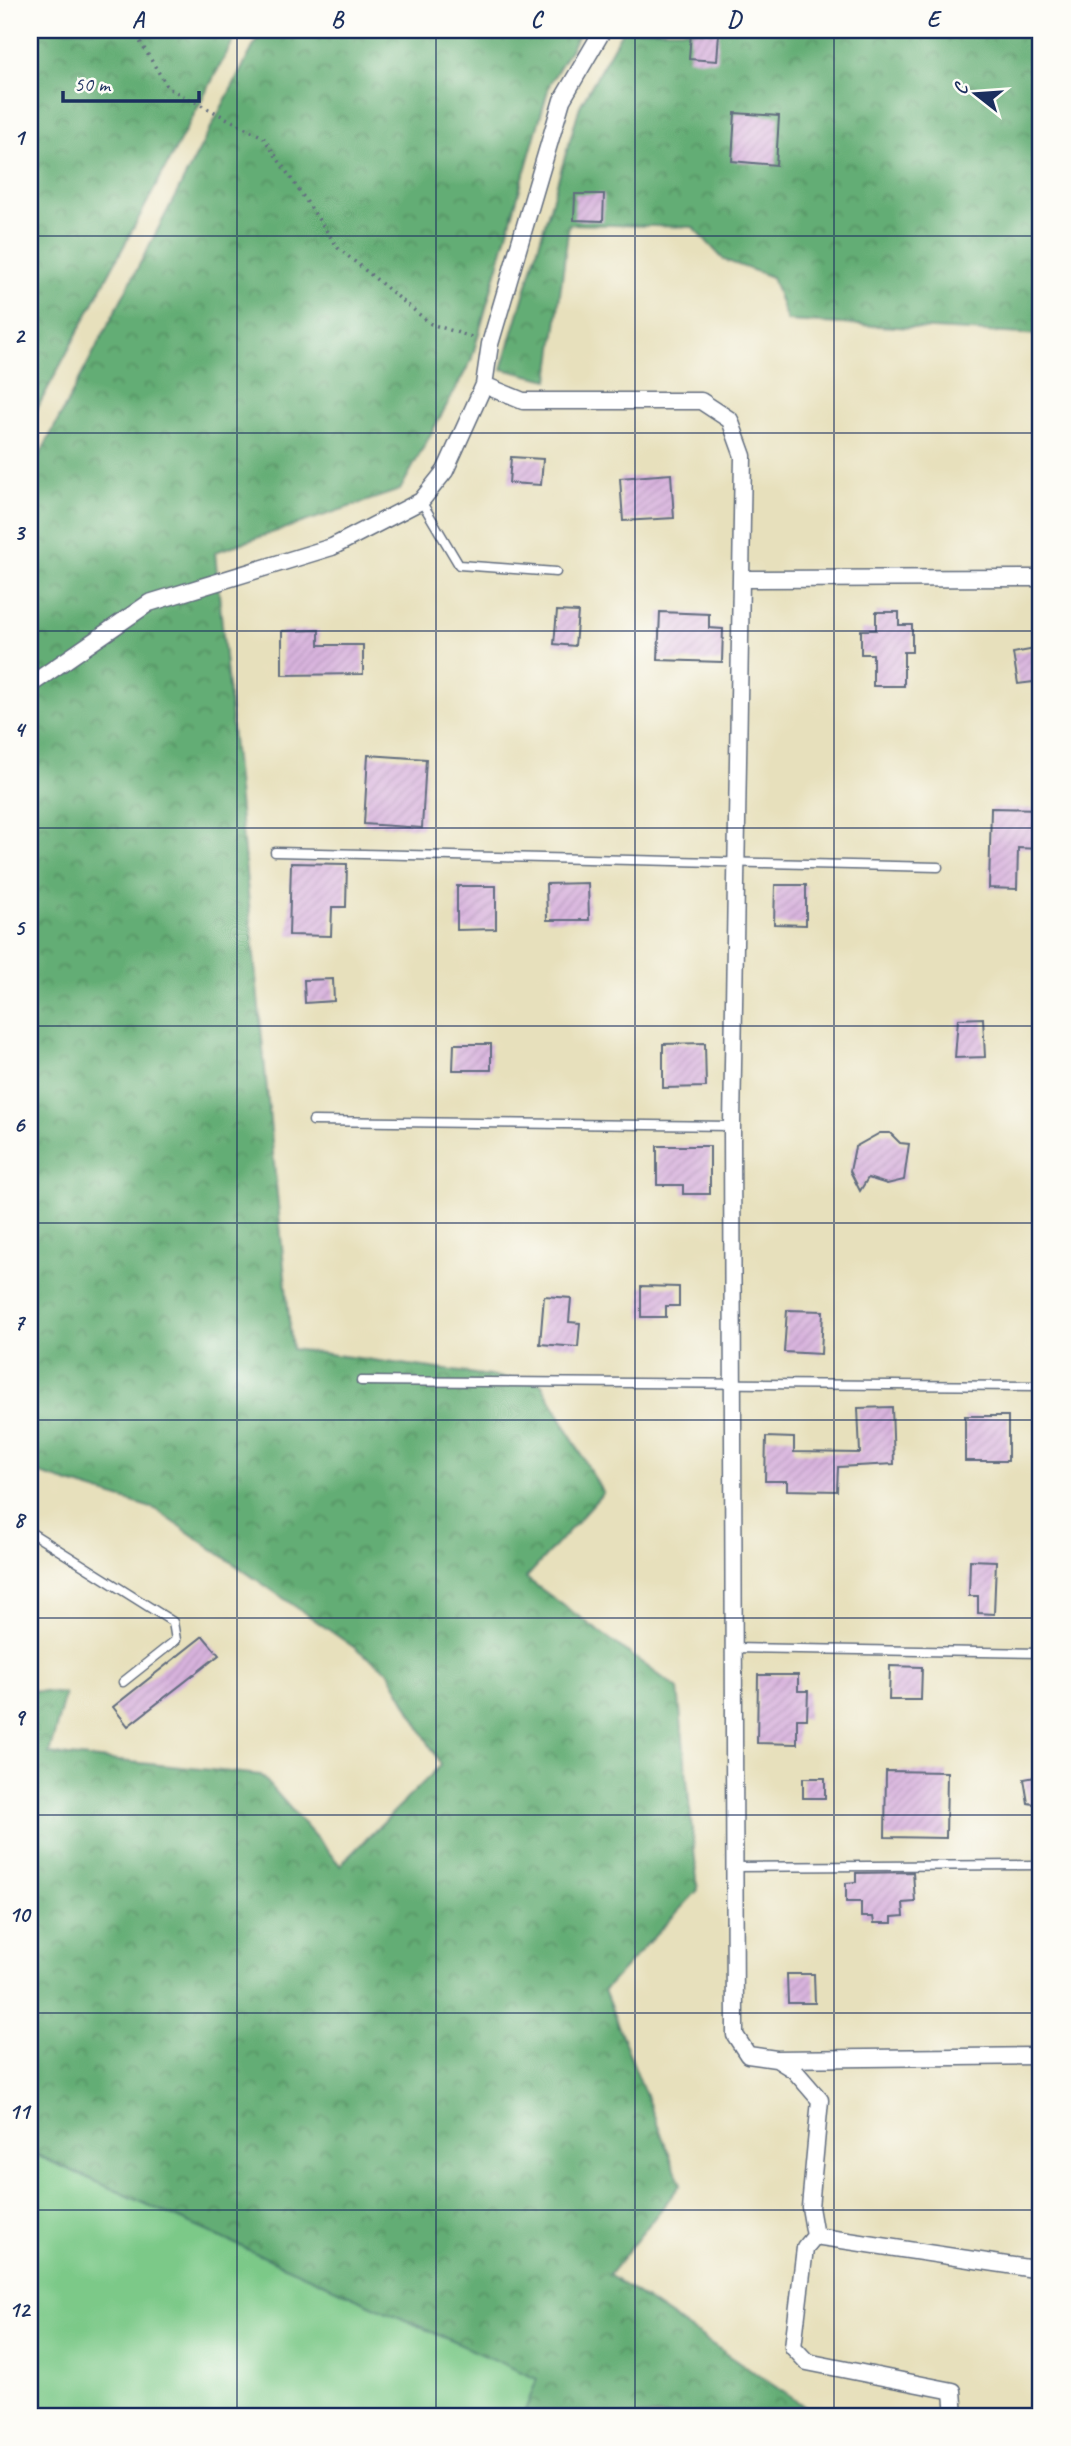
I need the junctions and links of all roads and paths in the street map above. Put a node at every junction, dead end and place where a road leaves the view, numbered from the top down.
1 (133, 30) edge
2 (603, 30) edge
3 (490, 344) junction
4 (484, 384) junction
5 (421, 501) junction
6 (556, 572) dead end
7 (1041, 578) edge
8 (743, 579) junction
9 (30, 685) edge
10 (275, 852) dead end
11 (739, 864) junction
12 (938, 867) dead end
13 (313, 1121) dead end
14 (732, 1126) junction
15 (361, 1381) dead end
16 (734, 1385) junction
17 (1041, 1386) edge
18 (30, 1532) edge
19 (733, 1648) junction
20 (1041, 1653) edge
21 (123, 1682) dead end
22 (1041, 1865) edge
23 (733, 1867) junction
24 (1041, 2056) edge
25 (776, 2059) junction
26 (815, 2236) junction
27 (1041, 2270) edge
28 (955, 2416) edge

1 - 3 path
2 - 3 street
3 - 4 street
4 - 5 street
4 - 8 street
5 - 6 lane
5 - 9 street
7 - 8 street
8 - 11 street
10 - 11 lane
11 - 12 lane
11 - 14 street
13 - 14 lane
14 - 16 street
15 - 16 lane
16 - 17 lane
16 - 19 street
18 - 21 lane
19 - 20 lane
19 - 23 street
22 - 23 lane
23 - 25 street
24 - 25 street
25 - 26 street
26 - 27 street
26 - 28 street

